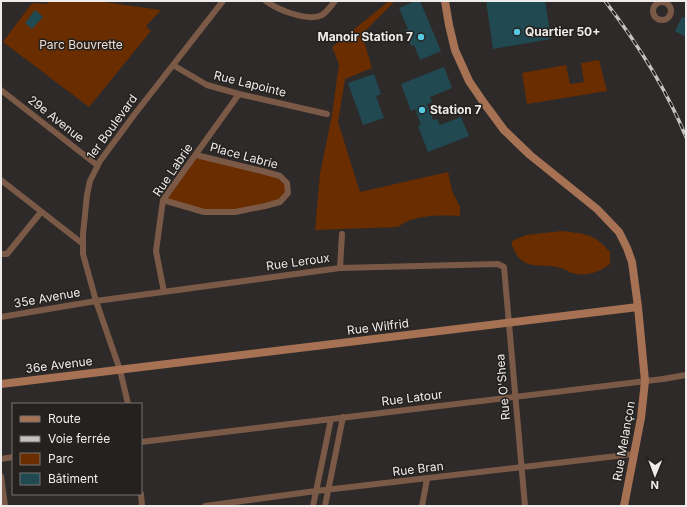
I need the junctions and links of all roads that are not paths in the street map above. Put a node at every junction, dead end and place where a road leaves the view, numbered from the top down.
1 (223, 1) edge
2 (266, 1) edge
3 (335, 1) edge
4 (445, 1) edge
5 (173, 65) junction
6 (1, 90) edge
7 (239, 94) junction
8 (327, 114) dead end
9 (196, 155) junction
10 (97, 165) junction
11 (1, 180) edge
12 (163, 200) junction
13 (41, 212) junction
14 (342, 234) dead end
15 (83, 244) junction
16 (1, 254) edge
17 (504, 267) joint
18 (340, 268) junction
19 (164, 292) junction
20 (96, 300) junction
21 (638, 307) junction
22 (1, 317) edge
23 (509, 323) junction
24 (120, 370) junction
25 (686, 375) edge
26 (645, 380) junction
27 (1, 384) edge
28 (515, 396) junction
29 (128, 403) edge
30 (343, 417) junction
31 (331, 419) junction
32 (142, 442) edge
33 (634, 454) junction
34 (12, 457) edge
35 (1, 459) edge
36 (522, 467) junction
37 (1, 476) edge
38 (427, 479) junction
39 (328, 490) junction
40 (316, 491) junction
41 (140, 495) edge
42 (5, 506) edge
43 (142, 506) edge
44 (205, 506) edge
45 (313, 506) edge
46 (325, 506) edge
47 (422, 506) edge
48 (525, 506) edge
49 (624, 506) edge

1 - 5 street, 1er Boulevard
2 - 3 street
4 - 21 street, Rue Melançon
5 - 7 street, Rue Lapointe
5 - 10 street, 1er Boulevard
6 - 10 street, 29e Avenue
7 - 8 street, Rue Lapointe
7 - 9 street, Rue Labrie
9 - 12 street, Rue Labrie
9 - 12 street, Place Labrie
10 - 15 street, 1er Boulevard
11 - 13 street
12 - 19 street, Rue Labrie
13 - 15 street
13 - 16 street
14 - 18 street
15 - 20 street, 1er Boulevard
17 - 18 street, Rue Leroux
17 - 23 street, Rue O'Shea
18 - 19 street, Rue Leroux
19 - 20 street, Rue Leroux
20 - 22 street, 35e Avenue
20 - 24 street, 1er Boulevard
21 - 23 street, Rue Wilfrid
21 - 26 street, Rue Melançon
23 - 24 street, Rue Wilfrid
23 - 28 street, Rue O'Shea
24 - 27 street, 36e Avenue
24 - 29 street, 1er Boulevard
25 - 26 street, Rue Latour
26 - 28 street, Rue Latour
26 - 33 street, Rue Melançon
28 - 30 street, Rue Latour
28 - 36 street, Rue O'Shea
30 - 31 street, Rue Latour
30 - 39 street
31 - 32 street, Rue Latour
31 - 40 street
33 - 36 street, Rue Bran
33 - 49 street, Rue Melançon
34 - 35 street
36 - 38 street, Rue Bran
36 - 48 street, Rue O'Shea
37 - 42 street
38 - 39 street, Rue Bran
38 - 47 street
39 - 40 street, Rue Bran
39 - 46 street
40 - 44 street, Rue Bran
40 - 45 street
41 - 43 street

